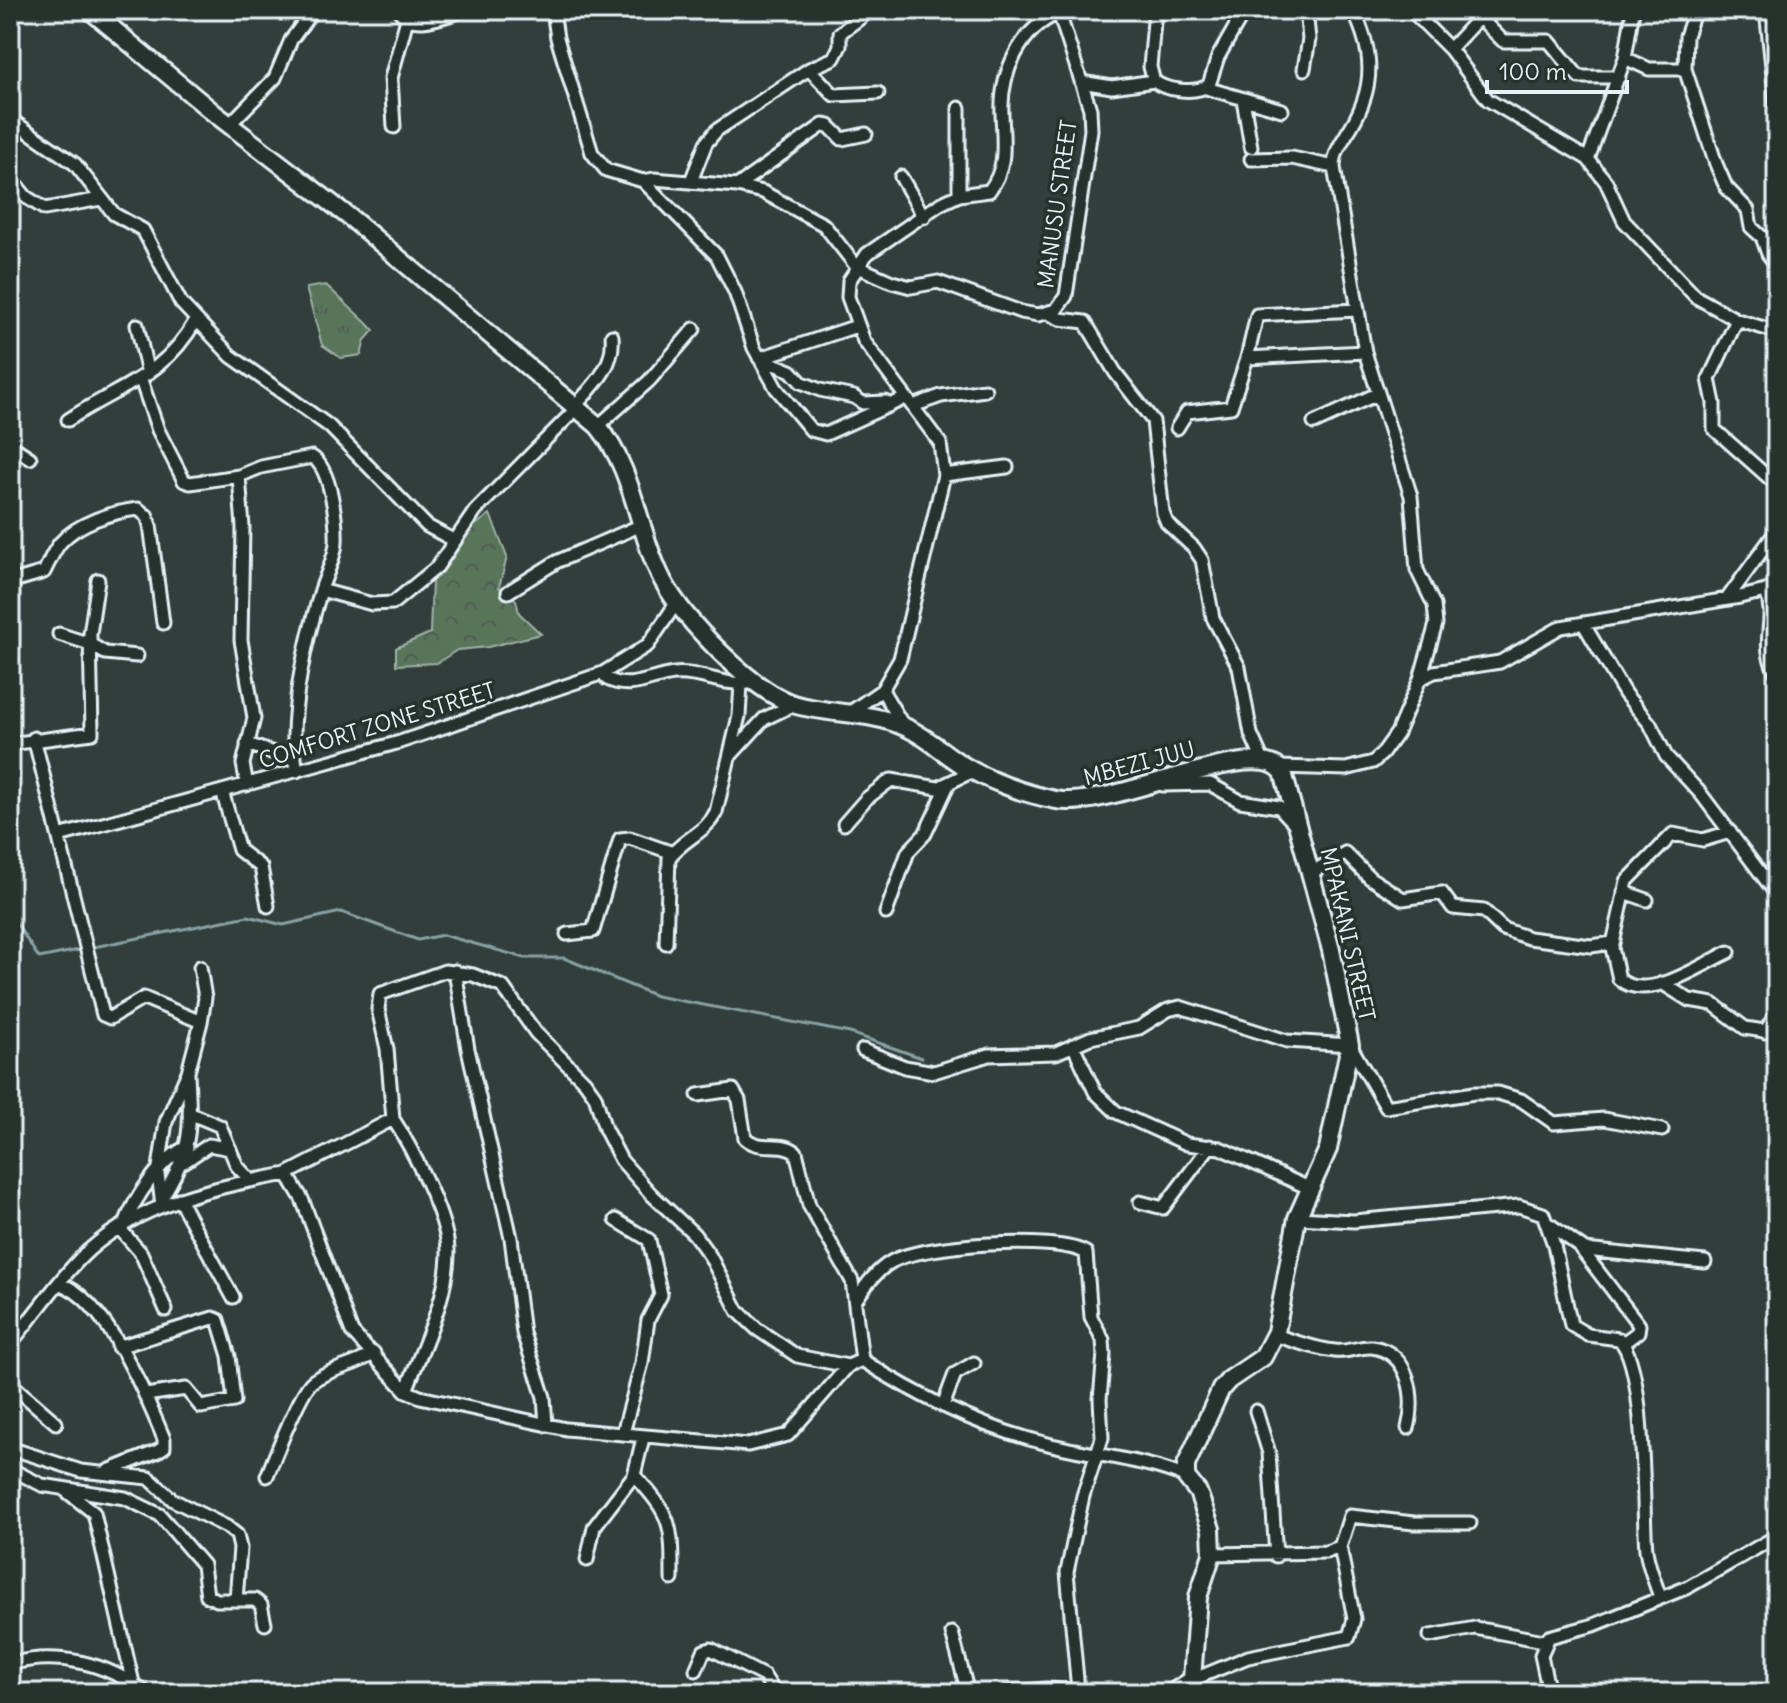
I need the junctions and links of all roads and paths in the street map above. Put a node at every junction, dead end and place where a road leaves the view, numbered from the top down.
1 (313, 10) edge
2 (466, 10) edge
3 (553, 10) edge
4 (1155, 10) edge
5 (1245, 10) edge
6 (1306, 10) edge
7 (1353, 10) edge
8 (1411, 10) edge
9 (1633, 10) edge
10 (1695, 10) edge
11 (1766, 10) edge
12 (97, 12) edge
13 (1058, 12) edge
14 (1483, 14) edge
15 (403, 15) edge
16 (864, 15) dead end
17 (1450, 49) junction
18 (1625, 58) junction
19 (809, 69) junction
20 (1304, 69) dead end
21 (1685, 69) junction
22 (1619, 77) junction
23 (1154, 81) junction
24 (1081, 82) junction
25 (1206, 88) junction
26 (878, 93) dead end
27 (1243, 99) junction
28 (959, 108) dead end
29 (1282, 110) dead end
30 (1777, 114) edge
31 (10, 119) edge
32 (229, 125) junction
33 (394, 127) dead end
34 (866, 134) dead end
35 (1588, 159) junction
36 (1334, 167) junction
37 (10, 177) edge
38 (901, 177) dead end
39 (643, 181) junction
40 (691, 181) junction
41 (737, 186) junction
42 (959, 195) junction
43 (101, 199) junction
44 (924, 217) junction
45 (856, 266) junction
46 (1777, 266) edge
47 (1357, 310) junction
48 (1048, 313) junction
49 (196, 320) junction
50 (1737, 320) junction
51 (137, 325) dead end
52 (857, 326) junction
53 (694, 329) dead end
54 (1777, 332) edge
55 (612, 336) dead end
56 (1365, 352) junction
57 (759, 358) junction
58 (1247, 358) junction
59 (144, 377) junction
60 (985, 390) dead end
61 (1377, 394) junction
62 (901, 396) junction
63 (577, 406) junction
64 (913, 406) junction
65 (68, 420) dead end
66 (1314, 423) dead end
67 (598, 426) junction
68 (1177, 428) dead end
69 (10, 445) edge
70 (30, 458) dead end
71 (1007, 467) dead end
72 (944, 475) junction
73 (239, 476) junction
74 (1777, 485) edge
75 (644, 524) junction
76 (1777, 530) edge
77 (455, 541) junction
78 (98, 580) dead end
79 (10, 582) edge
80 (1773, 588) edge
81 (321, 590) junction
82 (508, 592) dead end
83 (1727, 599) junction
84 (677, 602) junction
85 (163, 623) dead end
86 (1583, 623) junction
87 (59, 634) dead end
88 (90, 644) junction
89 (137, 656) dead end
90 (603, 673) junction
91 (1777, 674) edge
92 (1420, 679) junction
93 (748, 683) junction
94 (882, 690) junction
95 (795, 704) junction
96 (849, 713) junction
97 (903, 726) junction
98 (34, 738) junction
99 (10, 744) edge
100 (247, 744) junction
101 (727, 759) junction
102 (1271, 764) junction
103 (296, 766) junction
104 (973, 771) junction
105 (247, 785) junction
106 (948, 785) junction
107 (1154, 785) junction
108 (222, 791) junction
109 (844, 824) dead end
110 (1730, 832) junction
111 (1301, 833) junction
112 (59, 836) junction
113 (673, 853) junction
114 (1311, 873) junction
115 (1624, 892) junction
116 (1777, 895) edge
117 (1647, 900) dead end
118 (268, 906) dead end
119 (886, 913) dead end
120 (567, 934) dead end
121 (666, 943) dead end
122 (1613, 943) junction
123 (1729, 952) dead end
124 (200, 967) dead end
125 (455, 971) junction
126 (1662, 983) junction
127 (1777, 1012) edge
128 (201, 1022) junction
129 (1771, 1032) edge
130 (1073, 1045) junction
131 (1350, 1045) junction
132 (863, 1050) dead end
133 (188, 1072) junction
134 (698, 1095) dead end
135 (176, 1097) junction
136 (189, 1107) junction
137 (393, 1119) junction
138 (1662, 1130) dead end
139 (1210, 1146) junction
140 (187, 1147) junction
141 (230, 1149) junction
142 (183, 1162) junction
143 (158, 1174) junction
144 (287, 1174) junction
145 (251, 1181) junction
146 (1309, 1188) junction
147 (179, 1199) junction
148 (162, 1202) junction
149 (1140, 1202) dead end
150 (1297, 1218) junction
151 (616, 1220) dead end
152 (1549, 1225) junction
153 (122, 1226) junction
154 (1576, 1243) junction
155 (1705, 1262) dead end
156 (60, 1284) junction
157 (233, 1297) dead end
158 (857, 1298) junction
159 (166, 1310) dead end
160 (1275, 1335) junction
161 (1623, 1343) junction
162 (10, 1344) edge
163 (118, 1347) junction
164 (374, 1353) junction
165 (861, 1361) junction
166 (974, 1363) dead end
167 (848, 1366) junction
168 (10, 1383) edge
169 (406, 1391) junction
170 (146, 1395) junction
171 (943, 1406) junction
172 (1256, 1411) dead end
173 (56, 1423) dead end
174 (546, 1425) junction
175 (1408, 1428) dead end
176 (623, 1433) junction
177 (643, 1438) junction
178 (10, 1448) edge
179 (1097, 1457) junction
180 (10, 1469) edge
181 (104, 1472) junction
182 (634, 1475) junction
183 (267, 1476) dead end
184 (1186, 1477) junction
185 (63, 1489) junction
186 (1470, 1523) dead end
187 (1775, 1536) edge
188 (1340, 1547) junction
189 (1212, 1554) junction
190 (1777, 1554) edge
191 (1276, 1556) junction
192 (587, 1560) dead end
193 (672, 1579) dead end
194 (1660, 1597) junction
195 (236, 1600) junction
196 (265, 1624) dead end
197 (952, 1633) dead end
198 (1430, 1636) dead end
199 (1544, 1641) junction
200 (10, 1664) edge
201 (696, 1670) dead end
202 (1192, 1680) junction
203 (133, 1683) junction
204 (1078, 1690) junction
205 (146, 1693) edge
206 (775, 1693) edge
207 (968, 1693) edge
208 (1005, 1693) edge
209 (1130, 1693) edge
210 (1172, 1693) edge
211 (1549, 1693) edge

1 - 32 street
2 - 15 street
3 - 39 street
4 - 23 street
5 - 25 street
6 - 20 street
7 - 36 street
8 - 17 street
9 - 18 street
10 - 21 street
11 - 30 street
12 - 32 street, MBEZI JUU
13 - 24 street, MANUSU STREET
13 - 42 street
14 - 17 street
14 - 22 street
15 - 33 street
16 - 19 street
17 - 35 street
18 - 21 street
18 - 22 street
19 - 26 street
19 - 40 street
21 - 46 street
22 - 35 street
23 - 24 street
23 - 25 street
24 - 48 street, MANUSU STREET
25 - 27 street
27 - 29 street
27 - 36 street
28 - 42 street
31 - 43 street
32 - 63 street, MBEZI JUU
34 - 41 street
35 - 50 street
36 - 47 street
37 - 43 street
38 - 44 street
39 - 40 street
39 - 57 street
40 - 41 street
41 - 45 street
42 - 44 street
43 - 49 street
44 - 45 street
45 - 48 street, MANUSU STREET
45 - 52 street
47 - 56 street
47 - 58 street
48 - 102 street
49 - 59 street
49 - 77 street
50 - 54 street
50 - 74 street
51 - 59 street
52 - 57 street
52 - 62 street
53 - 67 street
55 - 63 street
56 - 58 street
56 - 61 street
57 - 62 street
57 - 62 street
58 - 68 street
59 - 65 street
59 - 73 street
60 - 64 street
61 - 66 street
61 - 92 street
62 - 64 street
63 - 67 street, MBEZI JUU
63 - 77 street
64 - 72 street
67 - 75 street, MBEZI JUU
69 - 70 street
71 - 72 street
72 - 94 street
73 - 81 street
73 - 100 street
75 - 82 street
75 - 84 street, MBEZI JUU
76 - 83 street
77 - 81 street
78 - 88 street
79 - 85 street
80 - 83 street
80 - 91 street
81 - 103 street
83 - 86 street
84 - 90 street, COMFORT ZONE STREET
84 - 93 street, MBEZI JUU
86 - 92 street
86 - 110 street
87 - 88 street
88 - 89 street
88 - 98 street
90 - 93 street
90 - 103 street, COMFORT ZONE STREET
92 - 102 street
93 - 95 street, MBEZI JUU
93 - 101 street
94 - 96 street
94 - 97 street
95 - 96 street, MBEZI JUU
95 - 101 street
96 - 97 street, MBEZI JUU
97 - 104 street, MBEZI JUU
98 - 99 street
98 - 112 street
100 - 103 street
100 - 105 street
101 - 113 street
102 - 107 street, MBEZI JUU
102 - 111 street, MPAKANI STREET
103 - 105 street, COMFORT ZONE STREET
104 - 106 street
104 - 107 street, MBEZI JUU
105 - 108 street, COMFORT ZONE STREET
106 - 109 street
106 - 119 street
107 - 111 street
108 - 112 street, COMFORT ZONE STREET
108 - 118 street
110 - 115 street
110 - 116 street
111 - 114 street, MPAKANI STREET
112 - 128 street
113 - 120 street
113 - 121 street
114 - 122 street
114 - 131 street, MPAKANI STREET
115 - 117 street
115 - 122 street
122 - 126 street
123 - 126 street
124 - 128 street
125 - 137 street
125 - 167 street
125 - 174 street
126 - 129 street
127 - 129 street
128 - 133 street
130 - 131 street
130 - 132 street
130 - 139 street
131 - 138 street
131 - 146 street, MPAKANI STREET
133 - 135 street
133 - 136 street
134 - 158 street
135 - 136 street
135 - 143 street
136 - 140 street
136 - 141 street
137 - 144 street
137 - 169 street
139 - 146 street
139 - 149 street
140 - 142 street
140 - 143 street
141 - 142 street
141 - 145 street
142 - 148 street
143 - 148 street
143 - 153 street
144 - 145 street
144 - 164 street
145 - 147 street
146 - 150 street, MPAKANI STREET
147 - 148 street
147 - 157 street
148 - 153 street
150 - 152 street
150 - 160 street, MPAKANI STREET
151 - 176 street
152 - 154 street
152 - 161 street
153 - 156 street
153 - 159 street
154 - 155 street
154 - 161 street
156 - 162 street
156 - 163 street
158 - 165 street
158 - 179 street
160 - 175 street
160 - 184 street, MPAKANI STREET
161 - 194 street
163 - 170 street
163 - 170 street
164 - 169 street
164 - 183 street
165 - 167 street
165 - 171 street
166 - 171 street
167 - 177 street
168 - 173 street
169 - 174 street
170 - 181 street
171 - 179 street
172 - 191 street
174 - 176 street
176 - 177 street
177 - 182 street
178 - 181 street
179 - 184 street
179 - 204 street
180 - 185 street
181 - 195 street
182 - 192 street
182 - 193 street
184 - 189 street
185 - 195 street
185 - 203 street
186 - 188 street
187 - 190 street
187 - 194 street
188 - 191 street
188 - 202 street
189 - 191 street
189 - 202 street
194 - 199 street
195 - 196 street
197 - 207 street
198 - 199 street
199 - 211 street
200 - 203 street
201 - 206 street
202 - 210 street
203 - 205 street
204 - 208 street
204 - 209 street

